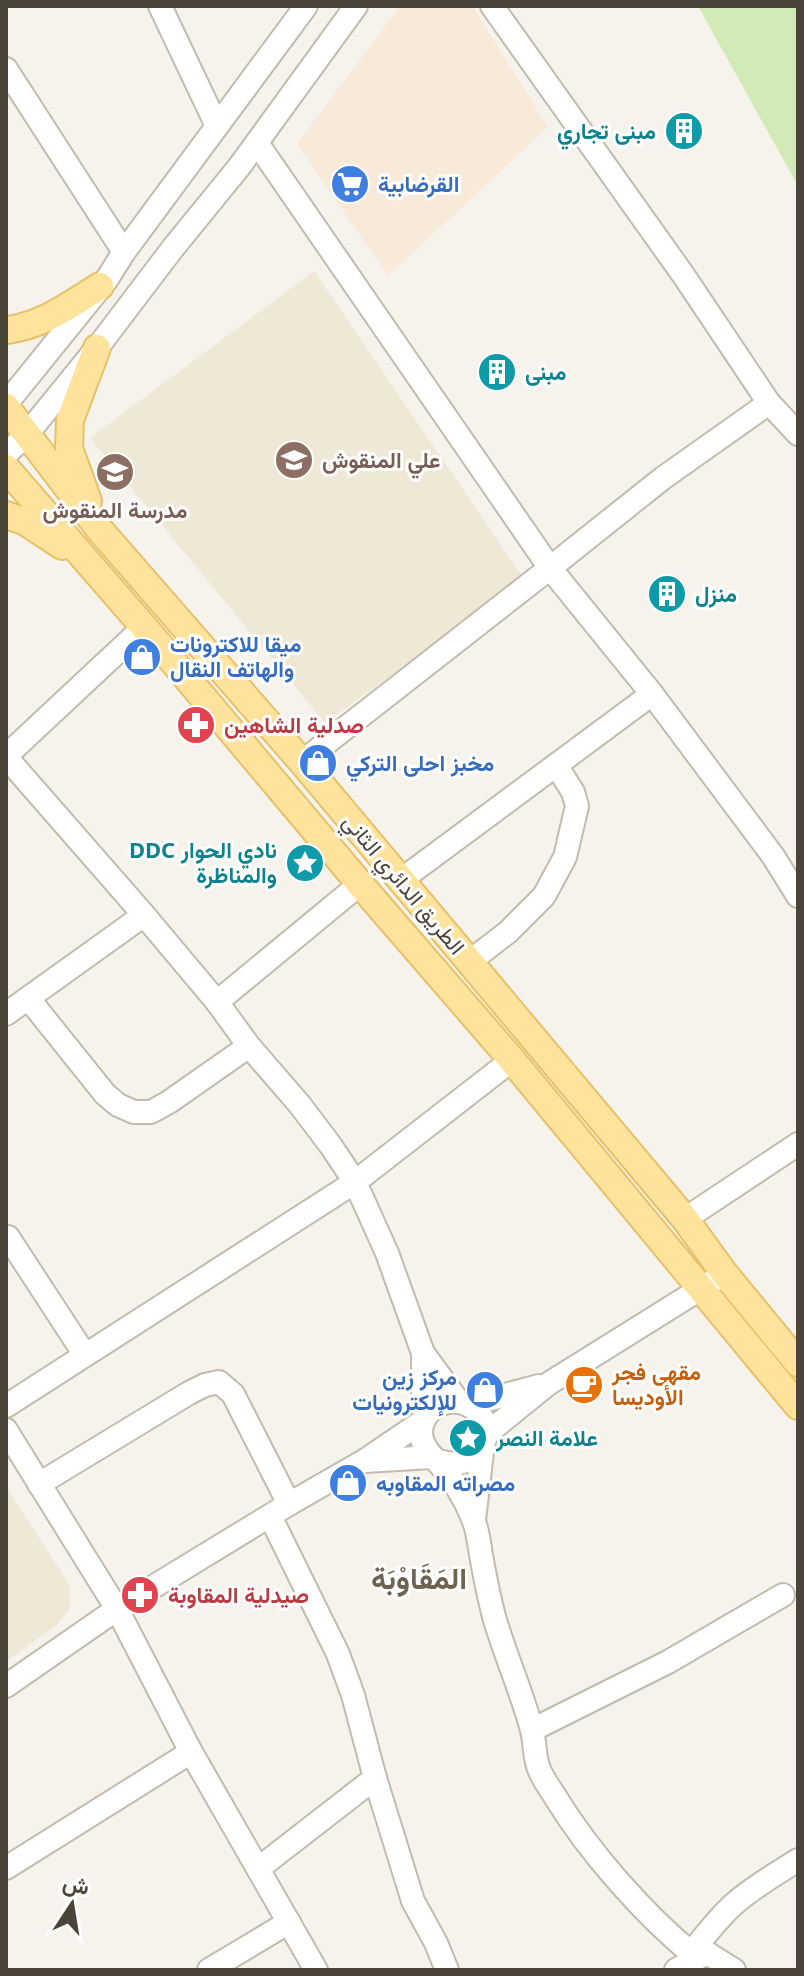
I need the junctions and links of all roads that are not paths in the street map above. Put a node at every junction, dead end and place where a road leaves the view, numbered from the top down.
1 (160, 6) edge
2 (306, 6) edge
3 (356, 6) edge
4 (492, 6) edge
5 (6, 69) edge
6 (217, 126) junction
7 (257, 143) junction
8 (124, 252) junction
9 (100, 286) junction
10 (6, 330) edge
11 (97, 348) junction
12 (769, 403) junction
13 (6, 405) edge
14 (27, 434) junction
15 (798, 434) edge
16 (6, 454) edge
17 (6, 468) edge
18 (6, 515) edge
19 (100, 530) junction
20 (92, 567) junction
21 (550, 568) junction
22 (144, 627) junction
23 (652, 694) junction
24 (6, 756) edge
25 (302, 762) junction
26 (556, 765) junction
27 (401, 880) junction
28 (360, 884) junction
29 (798, 896) edge
30 (144, 915) junction
31 (469, 962) junction
32 (28, 998) junction
33 (217, 1002) junction
34 (6, 1014) edge
35 (249, 1046) junction
36 (512, 1060) junction
37 (798, 1144) edge
38 (355, 1182) junction
39 (685, 1219) junction
40 (8, 1237) edge
41 (724, 1273) junction
42 (701, 1289) junction
43 (423, 1353) junction
44 (85, 1355) junction
45 (798, 1363) edge
46 (548, 1384) junction
47 (463, 1403) junction
48 (6, 1406) edge
49 (798, 1406) edge
50 (424, 1419) junction
51 (6, 1430) edge
52 (484, 1440) junction
53 (436, 1459) junction
54 (364, 1461) junction
55 (39, 1484) junction
56 (280, 1510) junction
57 (474, 1520) junction
58 (783, 1595) dead end
59 (117, 1609) junction
60 (6, 1686) edge
61 (532, 1730) junction
62 (191, 1752) junction
63 (375, 1778) junction
64 (798, 1860) edge
65 (6, 1868) edge
66 (259, 1868) junction
67 (289, 1922) junction
68 (699, 1953) junction
69 (209, 1970) edge
70 (316, 1970) edge
71 (447, 1970) edge
72 (676, 1970) edge
73 (734, 1970) edge

1 - 6 street
2 - 6 street
3 - 7 street
4 - 12 street
5 - 8 street
6 - 8 street
7 - 11 street
7 - 21 street
8 - 9 street
9 - 10 main road
9 - 13 street
11 - 14 street
11 - 19 main road
12 - 15 street
12 - 21 street
13 - 14 main road, الطريق الدائري الثاني
14 - 16 street
14 - 19 main road, الطريق الدائري الثاني
17 - 20 main road, الطريق الدائري الثاني
18 - 20 main road
19 - 25 main road, الطريق الدائري الثاني
20 - 22 main road, الطريق الدائري الثاني
21 - 23 street
21 - 25 street
22 - 24 street
22 - 28 main road, الطريق الدائري الثاني
23 - 26 street
23 - 29 street
24 - 30 street
25 - 27 main road, الطريق الدائري الثاني
26 - 27 street
26 - 31 street
27 - 31 main road, الطريق الدائري الثاني
28 - 33 street
28 - 36 main road, الطريق الدائري الثاني
30 - 32 street
30 - 33 street
31 - 39 main road, الطريق الدائري الثاني
32 - 34 street
32 - 35 street
33 - 35 street
35 - 38 street
36 - 38 street
36 - 42 main road, الطريق الدائري الثاني
37 - 39 street
38 - 43 street
38 - 44 street
39 - 41 main road, الطريق الدائري الثاني
40 - 44 street
41 - 42 street
41 - 45 main road, الطريق الدائري الثاني
42 - 46 street
42 - 49 main road, الطريق الدائري الثاني
43 - 47 street
43 - 50 street
44 - 48 street
46 - 47 street
46 - 52 street
47 - 50 street
47 - 52 street
50 - 53 street
50 - 54 street
51 - 55 street
52 - 53 street
52 - 57 street
53 - 54 street
53 - 57 street
54 - 56 street
55 - 56 street
55 - 59 street
56 - 59 street
56 - 63 street
57 - 61 street
58 - 61 street
59 - 60 street
59 - 62 street
61 - 68 street
62 - 65 street
62 - 66 street
63 - 66 street
63 - 71 street
64 - 68 street
66 - 67 street
67 - 69 street
67 - 70 street
68 - 72 street
68 - 73 street

